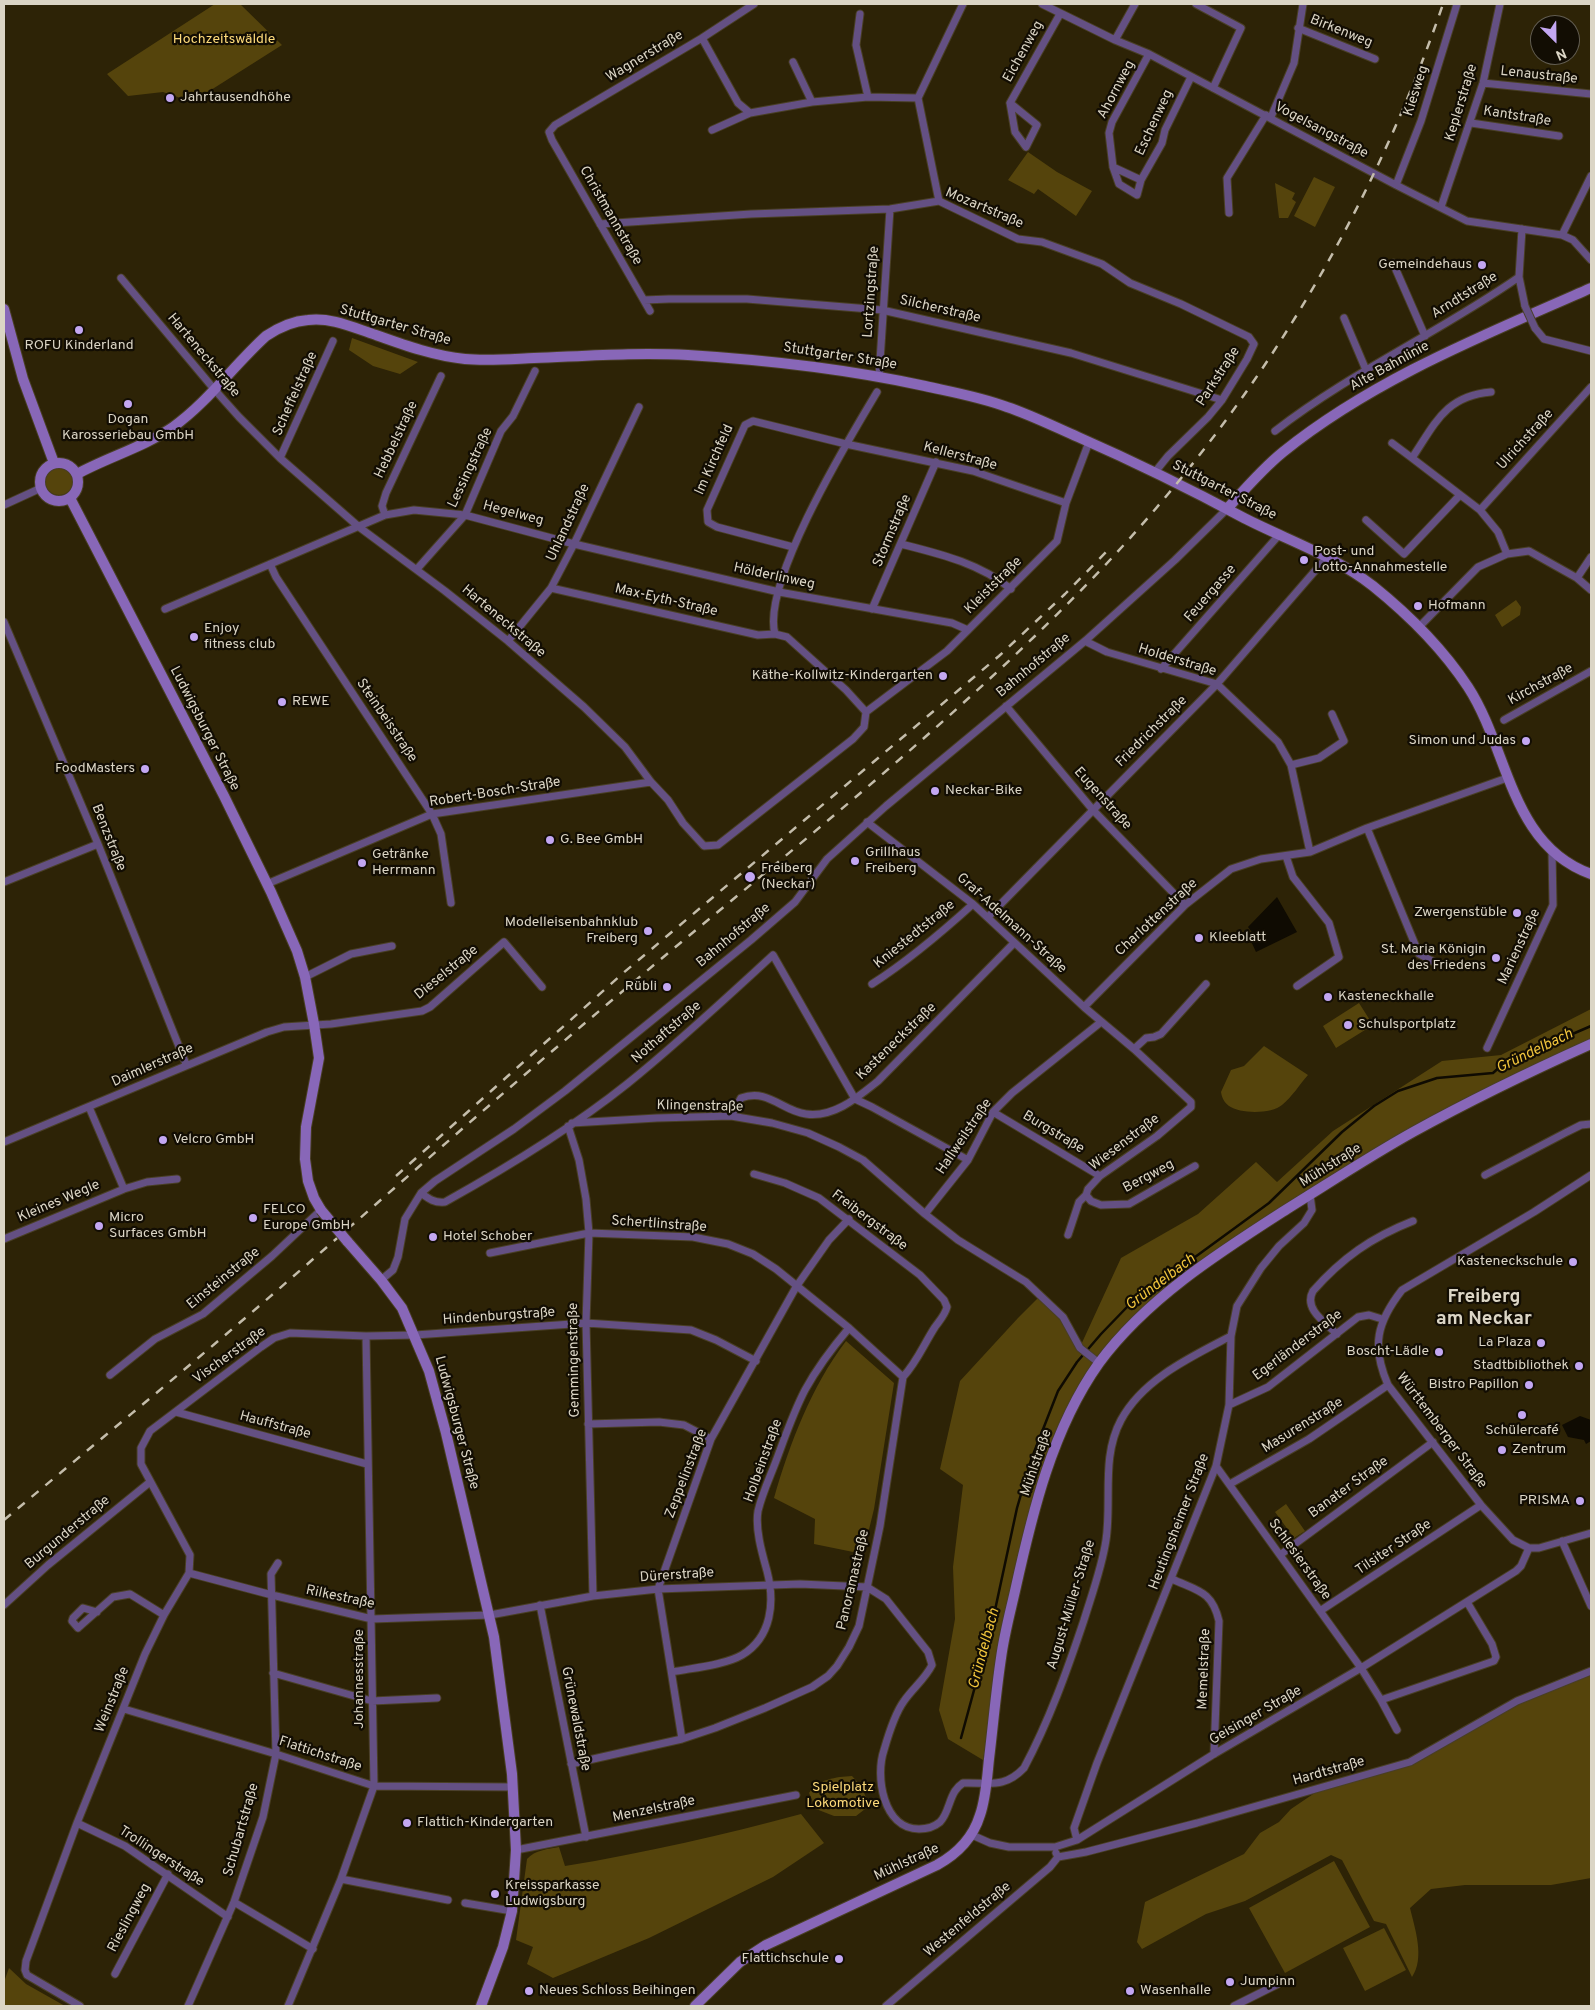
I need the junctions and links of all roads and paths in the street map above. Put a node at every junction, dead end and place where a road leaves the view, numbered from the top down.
1 (754, 4) edge
2 (963, 4) edge
3 (1042, 4) edge
4 (1135, 4) edge
5 (1196, 4) edge
6 (1303, 4) edge
7 (1456, 4) edge
8 (1500, 4) edge
9 (860, 14) dead end
10 (1060, 14) junction
11 (1298, 28) junction
12 (702, 38) junction
13 (1115, 40) junction
14 (1149, 54) junction
15 (1375, 59) dead end
16 (794, 62) dead end
17 (1191, 77) junction
18 (1483, 84) junction
19 (1212, 88) junction
20 (1591, 94) edge
21 (868, 96) junction
22 (918, 98) junction
23 (812, 102) junction
24 (1010, 103) junction
25 (750, 113) junction
26 (1268, 116) junction
27 (1471, 122) junction
28 (712, 130) dead end
29 (549, 132) joint
30 (1559, 136) dead end
31 (1113, 167) junction
32 (1591, 176) edge
33 (1140, 180) junction
34 (1396, 185) junction
35 (939, 201) junction
36 (1441, 207) junction
37 (890, 209) junction
38 (1229, 213) dead end
39 (600, 224) junction
40 (1522, 229) junction
41 (1562, 235) junction
42 (1591, 260) edge
43 (1393, 263) dead end
44 (1519, 277) junction
45 (121, 278) dead end
46 (1591, 288) edge
47 (644, 300) junction
48 (4, 309) edge
49 (882, 310) junction
50 (650, 311) dead end
51 (1344, 318) dead end
52 (1425, 336) junction
53 (1249, 337) joint
54 (333, 341) dead end
55 (1591, 351) edge
56 (1366, 370) junction
57 (535, 371) dead end
58 (441, 376) dead end
59 (879, 376) junction
60 (1591, 387) edge
61 (214, 389) junction
62 (877, 392) dead end
63 (1491, 392) dead end
64 (1222, 400) junction
65 (639, 407) dead end
66 (1275, 430) dead end
67 (1089, 442) junction
68 (1392, 443) dead end
69 (846, 444) junction
70 (280, 458) junction
71 (1412, 458) junction
72 (936, 462) junction
73 (54, 463) junction
74 (1155, 472) junction
75 (77, 474) junction
76 (41, 488) junction
77 (1460, 495) junction
78 (70, 498) junction
79 (1066, 503) junction
80 (4, 504) edge
81 (1227, 509) junction
82 (1480, 510) junction
83 (385, 515) junction
84 (465, 515) junction
85 (1366, 520) dead end
86 (359, 527) junction
87 (1279, 535) junction
88 (574, 544) junction
89 (901, 544) junction
90 (793, 547) junction
91 (1507, 554) junction
92 (1327, 557) junction
93 (1591, 557) edge
94 (270, 564) junction
95 (418, 569) junction
96 (1577, 578) junction
97 (551, 588) junction
98 (1011, 588) junction
99 (1591, 590) edge
100 (779, 592) junction
101 (165, 609) dead end
102 (872, 609) junction
103 (4, 622) edge
104 (1418, 627) junction
105 (968, 630) junction
106 (775, 634) junction
107 (508, 641) junction
108 (1085, 641) junction
109 (1161, 669) junction
110 (1591, 671) edge
111 (1217, 684) junction
112 (1006, 706) junction
113 (866, 712) junction
114 (1332, 714) dead end
115 (1504, 720) dead end
116 (1291, 765) junction
117 (1507, 778) junction
118 (651, 782) junction
119 (1092, 810) junction
120 (432, 814) junction
121 (867, 822) junction
122 (1367, 828) junction
123 (98, 844) junction
124 (1310, 852) junction
125 (1552, 852) junction
126 (1286, 856) junction
127 (1591, 874) edge
128 (4, 882) edge
129 (266, 884) junction
130 (450, 903) dead end
131 (973, 904) junction
132 (1185, 905) junction
133 (988, 917) junction
134 (1014, 943) junction
135 (392, 946) dead end
136 (1436, 963) dead end
137 (305, 976) junction
138 (872, 984) dead end
139 (1206, 984) dead end
140 (1297, 986) dead end
141 (542, 987) dead end
142 (1084, 1007) junction
143 (1101, 1022) junction
144 (314, 1024) junction
145 (1591, 1044) edge
146 (1487, 1048) dead end
147 (1134, 1049) junction
148 (186, 1064) junction
149 (855, 1099) junction
150 (1191, 1102) joint
151 (89, 1107) junction
152 (993, 1112) junction
153 (731, 1116) junction
154 (570, 1124) junction
155 (1591, 1124) edge
156 (4, 1142) edge
157 (968, 1160) junction
158 (1195, 1166) dead end
159 (754, 1174) dead end
160 (1485, 1175) dead end
161 (1591, 1175) edge
162 (1100, 1176) junction
163 (177, 1178) dead end
164 (124, 1189) junction
165 (421, 1193) junction
166 (1310, 1195) junction
167 (1086, 1196) junction
168 (321, 1210) junction
169 (925, 1214) junction
170 (848, 1219) junction
171 (1413, 1221) dead end
172 (589, 1233) junction
173 (1068, 1235) dead end
174 (4, 1239) edge
175 (490, 1253) dead end
176 (381, 1280) junction
177 (796, 1287) junction
178 (945, 1314) joint
179 (1382, 1320) junction
180 (586, 1323) junction
181 (848, 1328) junction
182 (1337, 1334) junction
183 (416, 1335) junction
184 (366, 1336) junction
185 (1231, 1336) junction
186 (756, 1361) junction
187 (1096, 1361) junction
188 (110, 1375) dead end
189 (903, 1377) junction
190 (1388, 1385) junction
191 (1229, 1405) junction
192 (176, 1412) junction
193 (588, 1424) junction
194 (711, 1439) junction
195 (1433, 1442) junction
196 (367, 1464) junction
197 (1216, 1466) junction
198 (150, 1482) junction
199 (1230, 1484) junction
200 (1481, 1504) junction
201 (1591, 1533) edge
202 (1562, 1541) junction
203 (1529, 1548) junction
204 (1280, 1555) junction
205 (278, 1563) dead end
206 (190, 1573) junction
207 (1172, 1579) junction
208 (770, 1584) junction
209 (867, 1587) junction
210 (658, 1589) junction
211 (272, 1595) junction
212 (593, 1596) junction
213 (1466, 1602) junction
214 (4, 1604) edge
215 (540, 1606) junction
216 (1591, 1606) edge
217 (97, 1612) dead end
218 (1320, 1612) junction
219 (164, 1615) junction
220 (490, 1615) junction
221 (372, 1618) junction
222 (1361, 1668) junction
223 (1591, 1671) edge
224 (672, 1672) junction
225 (273, 1673) junction
226 (437, 1698) dead end
227 (1381, 1700) junction
228 (372, 1701) junction
229 (124, 1710) junction
230 (1397, 1730) dead end
231 (682, 1739) junction
232 (276, 1754) junction
233 (1214, 1754) junction
234 (571, 1764) junction
235 (986, 1784) junction
236 (374, 1786) junction
237 (513, 1787) junction
238 (796, 1795) dead end
239 (77, 1823) junction
240 (972, 1835) junction
241 (586, 1836) junction
242 (1077, 1840) junction
243 (1055, 1848) junction
244 (516, 1850) junction
245 (1058, 1857) junction
246 (168, 1874) junction
247 (341, 1879) junction
248 (448, 1900) dead end
249 (234, 1902) junction
250 (466, 1903) dead end
251 (512, 1911) junction
252 (228, 1917) junction
253 (313, 1949) junction
254 (114, 1974) dead end
255 (1278, 1984) dead end
256 (80, 2006) edge
257 (188, 2006) edge
258 (288, 2006) edge
259 (481, 2006) edge
260 (695, 2006) edge
261 (886, 2006) edge
262 (1234, 2006) edge

1 - 12 street, Wagnerstraße
2 - 22 street
3 - 10 street, Vogelsangstraße
4 - 13 street
5 - 19 street
6 - 11 street
7 - 34 street, Kiesweg
8 - 18 street, Keplerstraße
9 - 21 street
10 - 13 street, Vogelsangstraße
10 - 24 street, Eichenweg
11 - 15 street, Birkenweg
11 - 26 street
12 - 25 street
12 - 29 street, Wagnerstraße
13 - 14 street, Vogelsangstraße
14 - 17 street, Vogelsangstraße
14 - 31 street, Ahornweg
16 - 23 street
17 - 19 street, Vogelsangstraße
17 - 33 street, Eschenweg
18 - 20 street, Lenaustraße
18 - 27 street, Keplerstraße
19 - 26 street, Vogelsangstraße
21 - 22 street
21 - 23 street
22 - 35 street
23 - 25 street
24 - 24 street, Eichenweg
25 - 28 street
26 - 34 street, Vogelsangstraße
26 - 38 street
27 - 30 street, Kantstraße
27 - 36 street, Keplerstraße
29 - 39 street, Christmannstraße
31 - 33 street
31 - 33 street, Ahornweg
32 - 41 street
34 - 36 street, Vogelsangstraße
35 - 37 street, Mozartstraße
35 - 53 street, Mozartstraße
36 - 40 street, Vogelsangstraße
37 - 39 street, Mozartstraße
37 - 49 street, Lortzingstraße
39 - 47 street, Christmannstraße
40 - 41 street, Vogelsangstraße
40 - 44 street
41 - 42 street, Vogelsangstraße
43 - 52 street, Arndtstraße
44 - 52 street, Arndtstraße
44 - 55 street, bridge
45 - 61 street, Harteneckstraße
46 - 81 main road, Alte Bahnlinie
47 - 49 street, Silcherstraße
47 - 50 street, Christmannstraße
48 - 73 main road
49 - 59 street, Lortzingstraße
49 - 64 street, Silcherstraße
51 - 56 street
52 - 56 street, Arndtstraße
53 - 64 street, Parkstraße
54 - 70 street, Scheffelstraße
56 - 66 street, Arndtstraße
57 - 84 street, Lessingstraße
58 - 83 street, Hebbelstraße
59 - 61 main road, Stuttgarter Straße
59 - 67 main road, Stuttgarter Straße
60 - 82 street, Ulrichstraße
61 - 70 street, Harteneckstraße
61 - 75 main road, Stuttgarter Straße
62 - 69 street
63 - 71 street
64 - 74 street, Parkstraße
65 - 88 street, Uhlandstraße
67 - 74 main road, Stuttgarter Straße
67 - 79 street, Kleiststraße
68 - 71 street
69 - 72 street, Kellerstraße
69 - 90 street
69 - 90 street, Im Kirchfeld
70 - 86 street, Harteneckstraße
71 - 77 street
72 - 79 street, Kellerstraße
72 - 89 street, Stormstraße
73 - 75 main road
73 - 76 main road
74 - 81 main road, Stuttgarter Straße
75 - 78 main road
76 - 78 main road
76 - 80 street
77 - 82 street
77 - 85 street
78 - 129 main road, Ludwigsburger Straße
79 - 98 street, Kleiststraße
81 - 87 main road, Stuttgarter Straße
81 - 108 street, Bahnhofstraße
82 - 91 street
83 - 84 street, Hegelweg
83 - 86 street, Hegelweg
84 - 88 street, Hegelweg
84 - 95 street, Lessingstraße
86 - 94 street
86 - 95 street, Harteneckstraße
87 - 92 main road, Stuttgarter Straße
87 - 109 street, Feuergasse
88 - 97 street, Uhlandstraße
88 - 100 street, Hölderlinweg
89 - 98 street
89 - 102 street, Stormstraße
90 - 100 street
91 - 96 street
91 - 104 street
92 - 104 main road, Stuttgarter Straße
92 - 111 street, Friedrichstraße
93 - 96 street
94 - 101 street
94 - 120 street, Steinbeisstraße
95 - 107 street, Harteneckstraße
96 - 99 street
97 - 106 street, Max-Eyth-Straße
97 - 107 street, Uhlandstraße
98 - 105 street, Kleiststraße
100 - 102 street, Hölderlinweg
100 - 106 street
102 - 105 street, Hölderlinweg
103 - 123 street, Benzstraße
104 - 117 main road, Stuttgarter Straße
105 - 113 street, Kleiststraße
106 - 113 street, Max-Eyth-Straße
107 - 118 street, Harteneckstraße
108 - 109 street, Holderstraße
108 - 112 street, Bahnhofstraße
109 - 111 street, Holderstraße
110 - 115 street, Kirchstraße
111 - 116 street, Holderstraße
111 - 119 street, Friedrichstraße
112 - 119 street, Eugenstraße
112 - 121 street, Bahnhofstraße
113 - 118 street, Harteneckstraße
114 - 116 street
116 - 124 street, Holderstraße
117 - 122 street, Charlottenstraße
117 - 125 main road, Stuttgarter Straße
118 - 120 street, Robert-Bosch-Straße
119 - 132 street, Eugenstraße
119 - 133 street, Friedrichstraße
120 - 129 street, Robert-Bosch-Straße
120 - 130 street, Steinbeisstraße
121 - 131 street, Graf-Adelmann-Straße
121 - 165 street, Bahnhofstraße
122 - 124 street, Charlottenstraße
122 - 136 street
123 - 128 street
123 - 148 street, Benzstraße
124 - 126 street, Charlottenstraße
125 - 127 main road, Stuttgarter Straße
125 - 146 street, Marienstraße
126 - 132 street, Charlottenstraße
126 - 140 street
129 - 137 main road, Ludwigsburger Straße
131 - 133 street, Graf-Adelmann-Straße
131 - 138 street, Kniestedtstraße
132 - 142 street, Charlottenstraße
133 - 134 street, Graf-Adelmann-Straße
134 - 142 street, Graf-Adelmann-Straße
134 - 149 street, Kasteneckstraße
135 - 137 street
137 - 144 main road, Ludwigsburger Straße
139 - 147 street
141 - 144 street, Dieselstraße
142 - 143 street, Graf-Adelmann-Straße
143 - 147 street, Graf-Adelmann-Straße
143 - 152 street, Hallweilstraße
144 - 148 street, Daimlerstraße
144 - 168 main road, Ludwigsburger Straße
145 - 166 main road, Mühlstraße
147 - 150 street, Graf-Adelmann-Straße
148 - 151 street, Daimlerstraße
149 - 153 street, Kasteneckstraße
149 - 154 street, Nothaftstraße
149 - 157 street
150 - 162 street, Wiesenstraße
151 - 156 street, Daimlerstraße
151 - 164 street
152 - 157 street, Hallweilstraße
152 - 162 street, Burgstraße
153 - 154 street, Klingenstraße
153 - 169 street, Klingenstraße
154 - 165 street
154 - 172 street, Gemmingenstraße
155 - 160 street
157 - 169 street, Hallweilstraße
158 - 167 street, Bergweg
159 - 170 street, Freibergstraße
161 - 179 street, Württemberger Straße
162 - 167 street, Wiesenstraße
163 - 164 street, Kleines Wegle
164 - 174 street, Kleines Wegle
165 - 176 street, Bahnhofstraße
166 - 185 street, Heutingsheimer Straße
166 - 187 main road, Mühlstraße
167 - 173 street, Wiesenstraße
168 - 176 main road, Ludwigsburger Straße, bridge
168 - 188 street, Einsteinstraße
169 - 187 street, Klingenstraße
170 - 177 street, Zeppelinstraße
170 - 178 street, Freibergstraße
171 - 182 street
172 - 175 street, Schertlinstraße
172 - 177 street, Schertlinstraße
172 - 180 street, Gemmingenstraße
176 - 183 main road, Ludwigsburger Straße
177 - 181 street, Schertlinstraße
177 - 186 street, Zeppelinstraße
178 - 189 street, Panoramastraße
179 - 182 street, Egerländerstraße
179 - 190 street, Württemberger Straße
180 - 183 street, Hindenburgstraße
180 - 186 street, Hindenburgstraße
180 - 193 street, Gemmingenstraße
181 - 189 street, Schertlinstraße
181 - 208 street, Holbeinstraße
182 - 191 street, Egerländerstraße
183 - 184 street, Vischerstraße
183 - 220 main road, Ludwigsburger Straße
184 - 192 street, Vischerstraße
184 - 196 street, Johannesstraße
185 - 191 street, Heutingsheimer Straße
185 - 235 street, August-Müller-Straße
186 - 194 street, Zeppelinstraße
187 - 235 main road, Mühlstraße
189 - 209 street, Panoramastraße
190 - 195 street, Württemberger Straße
190 - 199 street, Masurenstraße
191 - 197 street, Heutingsheimer Straße
192 - 196 street, Hauffstraße
192 - 198 street, Vischerstraße
193 - 194 street
193 - 212 street, Gemmingenstraße
194 - 210 street, Zeppelinstraße
195 - 200 street, Württemberger Straße
195 - 204 street, Banater Straße
196 - 221 street, Johannesstraße
197 - 199 street, Schlesierstraße
197 - 207 street, Heutingsheimer Straße
198 - 206 street
198 - 214 street, Burgunderstraße
199 - 204 street, Schlesierstraße
200 - 203 street, Württemberger Straße
200 - 218 street, Tilsiter Straße
201 - 202 street
202 - 203 street
202 - 216 street
203 - 213 street, Geisinger Straße
204 - 218 street, Schlesierstraße
205 - 211 street, Schubartstraße
206 - 211 street, Rilkestraße
206 - 219 street, Weinstraße
207 - 233 street, Memelstraße
207 - 242 street, Heutingsheimer Straße
208 - 209 street, Dürerstraße
208 - 210 street, Dürerstraße
208 - 224 street, Holbeinstraße
209 - 231 street, Panoramastraße
209 - 235 street, August-Müller-Straße
210 - 212 street, Dürerstraße
210 - 224 street, Zeppelinstraße
211 - 221 street, Rilkestraße
211 - 225 street, Schubartstraße
212 - 215 street, Dürerstraße
213 - 222 street, Geisinger Straße
213 - 227 street
215 - 220 street, Dürerstraße
215 - 234 street, Grünewaldstraße
217 - 219 street
218 - 222 street, Schlesierstraße
219 - 229 street, Weinstraße
220 - 221 street, Rilkestraße
220 - 237 main road, Ludwigsburger Straße
221 - 228 street, Johannesstraße
222 - 227 street, Schlesierstraße
222 - 233 street, Geisinger Straße
223 - 245 street, Hardtstraße
224 - 231 street, Zeppelinstraße
225 - 228 street
225 - 232 street, Schubartstraße
226 - 228 street
227 - 230 street, Schlesierstraße
228 - 236 street, Johannesstraße
229 - 232 street, Flattichstraße
229 - 239 street, Weinstraße
231 - 234 street, Panoramastraße
232 - 236 street, Flattichstraße
232 - 249 street, Schubartstraße
233 - 242 street, Geisinger Straße
234 - 241 street, Grünewaldstraße
235 - 240 main road, Mühlstraße
236 - 237 street, Flattichstraße
236 - 247 street, Johannesstraße
237 - 244 main road, Ludwigsburger Straße
238 - 241 street, Menzelstraße
239 - 246 street, Trollingerstraße
239 - 256 street, Weinstraße
240 - 243 street, Geisinger Straße
240 - 260 main road, Mühlstraße
241 - 244 street, Menzelstraße
242 - 243 street, Geisinger Straße
243 - 245 street
244 - 251 main road, Ludwigsburger Straße
245 - 261 street, Westenfeldstraße
246 - 252 street, Trollingerstraße
246 - 254 street, Rieslingweg
247 - 248 street
247 - 253 street, Johannesstraße
249 - 252 street, Schubartstraße
249 - 253 street
250 - 251 street
251 - 259 main road, Ludwigsburger Straße
252 - 257 street, Schubartstraße
253 - 258 street, Johannesstraße
255 - 262 street

